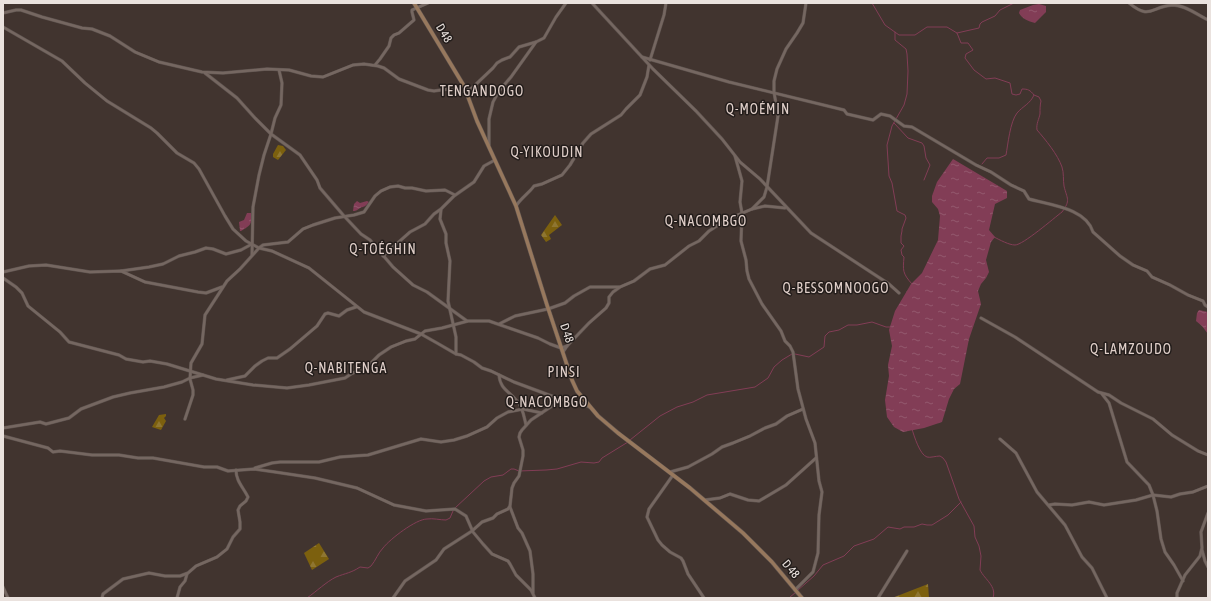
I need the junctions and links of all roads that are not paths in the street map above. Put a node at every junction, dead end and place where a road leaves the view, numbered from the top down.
1 (414, 3) edge
2 (428, 3) edge
3 (566, 3) edge
4 (592, 3) edge
5 (666, 3) edge
6 (806, 3) edge
7 (1129, 3) edge
8 (418, 8) junction
9 (3, 13) edge
10 (1208, 20) edge
11 (3, 27) edge
12 (536, 42) junction
13 (642, 57) junction
14 (650, 60) junction
15 (374, 65) junction
16 (649, 65) junction
17 (280, 70) junction
18 (204, 72) junction
19 (466, 90) junction
20 (774, 92) junction
21 (271, 134) junction
22 (489, 146) junction
23 (735, 156) junction
24 (496, 160) junction
25 (767, 187) junction
26 (455, 195) junction
27 (516, 206) junction
28 (786, 208) junction
29 (441, 209) junction
30 (752, 209) junction
31 (742, 213) junction
32 (344, 216) junction
33 (252, 244) junction
34 (259, 248) junction
35 (252, 256) junction
36 (383, 256) junction
37 (121, 271) junction
38 (3, 272) edge
39 (3, 278) edge
40 (223, 286) junction
41 (620, 287) junction
42 (899, 293) dead end
43 (356, 306) junction
44 (1208, 307) edge
45 (449, 308) junction
46 (548, 309) junction
47 (981, 318) dead end
48 (468, 321) junction
49 (498, 324) junction
50 (454, 325) junction
51 (421, 334) junction
52 (567, 346) junction
53 (561, 348) junction
54 (563, 353) junction
55 (456, 354) junction
56 (190, 371) junction
57 (204, 375) junction
58 (499, 375) junction
59 (190, 378) junction
60 (224, 380) junction
61 (1102, 393) junction
62 (563, 399) junction
63 (590, 408) junction
64 (522, 409) junction
65 (803, 409) junction
66 (542, 413) junction
67 (185, 419) dead end
68 (526, 426) junction
69 (3, 428) edge
70 (3, 436) edge
71 (1000, 439) dead end
72 (1208, 456) edge
73 (816, 458) junction
74 (254, 469) junction
75 (236, 470) junction
76 (670, 472) junction
77 (673, 475) junction
78 (1208, 486) edge
79 (1153, 495) junction
80 (704, 500) junction
81 (1048, 505) junction
82 (510, 506) junction
83 (1208, 513) edge
84 (472, 531) junction
85 (907, 550) dead end
86 (1202, 550) junction
87 (1208, 567) edge
88 (188, 573) junction
89 (1183, 580) junction
90 (3, 587) edge
91 (795, 590) junction
92 (533, 595) junction
93 (8, 598) edge
94 (102, 598) edge
95 (177, 598) edge
96 (393, 598) edge
97 (535, 598) edge
98 (704, 598) edge
99 (802, 598) edge
100 (878, 598) edge
101 (1107, 598) edge
102 (1178, 598) edge

1 - 8 street, D 48
2 - 8 street
3 - 12 street
4 - 13 street
5 - 14 street
6 - 20 street
7 - 10 street
8 - 15 street
8 - 19 street, D 48
9 - 18 street
11 - 33 street
12 - 19 street
12 - 22 street
13 - 14 street
13 - 16 street
14 - 16 street
14 - 20 street
15 - 17 street
15 - 19 street
16 - 23 street
16 - 27 street
17 - 18 street
17 - 21 street
18 - 21 street
19 - 22 street, D 48
20 - 25 street
20 - 44 street
21 - 32 street
21 - 33 street
22 - 24 street, D 48
23 - 25 street
23 - 31 street
24 - 26 street
24 - 27 street, D 48
25 - 28 street
25 - 30 street
26 - 29 street
26 - 32 street
27 - 46 street, D 48
28 - 30 street
28 - 42 street
29 - 36 street
29 - 45 street
30 - 31 street
31 - 41 street
31 - 65 street
32 - 34 street
32 - 36 street
33 - 34 street
33 - 35 street
33 - 37 street
34 - 35 street
34 - 43 street
35 - 40 street
36 - 45 street
37 - 38 street
37 - 40 street
39 - 56 street
40 - 56 street
41 - 46 street
41 - 52 street
43 - 51 street
43 - 60 street
45 - 48 street
45 - 50 street
46 - 49 street
46 - 53 street, D 48
47 - 61 street
48 - 49 street
48 - 50 street
49 - 53 street
50 - 51 street
50 - 55 street
51 - 55 street
51 - 60 street
52 - 53 street
52 - 54 street
53 - 54 street, D 48
54 - 63 street, D 48
55 - 58 street
56 - 57 street
56 - 59 street
57 - 59 street
57 - 60 street
58 - 62 street
58 - 64 street
59 - 67 street
59 - 69 street
61 - 72 street
61 - 79 street
62 - 63 street
62 - 66 street
63 - 76 street, D 48
64 - 66 street
64 - 68 street
64 - 74 street
65 - 73 street
65 - 76 street
66 - 68 street
68 - 82 street
70 - 75 street
71 - 81 street
73 - 80 street
73 - 91 street
74 - 75 street
74 - 84 street
75 - 88 street
76 - 77 street, D 48
77 - 80 street, D 48
77 - 98 street
78 - 79 street
79 - 81 street
79 - 89 street
80 - 91 street, D 48
81 - 101 street
82 - 84 street
82 - 92 street
83 - 86 street
84 - 92 street
84 - 96 street
85 - 100 street
86 - 87 street
86 - 89 street
88 - 94 street
88 - 95 street
89 - 102 street
90 - 93 street
91 - 99 street, D 48
92 - 97 street

